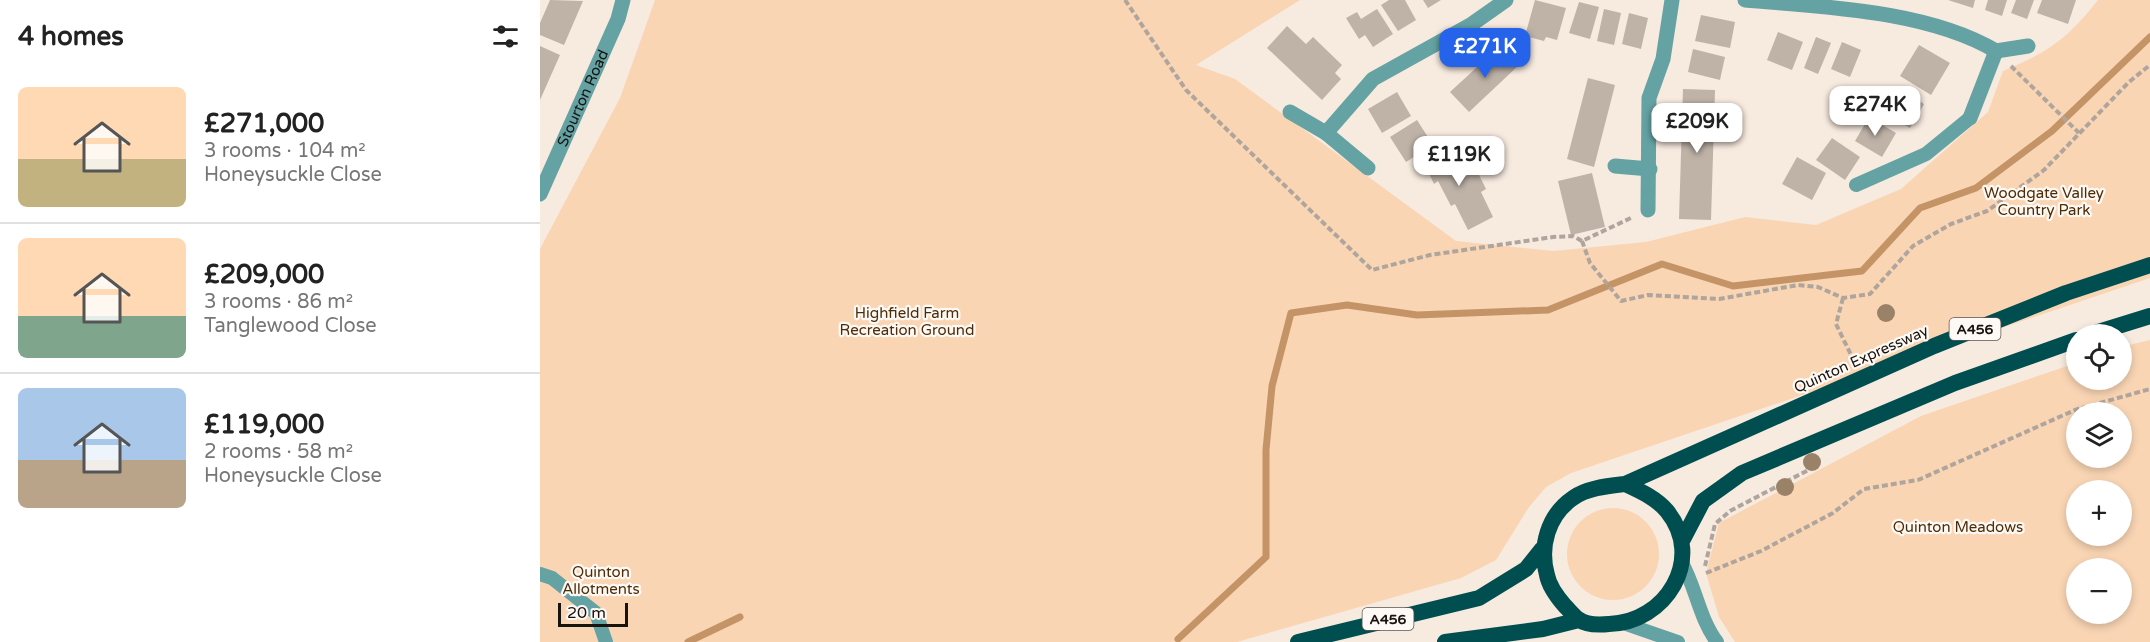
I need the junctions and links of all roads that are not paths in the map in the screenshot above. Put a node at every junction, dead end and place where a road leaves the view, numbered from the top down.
1 (623, 0) edge
2 (1506, 0) edge
3 (1672, 0) edge
4 (1745, 0) edge
5 (2028, 46) dead end
6 (1996, 51) junction
7 (1290, 112) dead end
8 (1970, 118) joint
9 (1326, 133) junction
10 (1615, 166) dead end
11 (1368, 168) dead end
12 (1650, 169) junction
13 (1856, 185) dead end
14 (540, 194) edge
15 (1648, 210) road end
16 (2150, 265) edge
17 (2150, 316) edge
18 (2124, 324) edge
19 (2066, 344) edge
20 (1625, 484) junction
21 (1682, 542) junction
22 (1542, 549) junction
23 (1681, 561) junction
24 (540, 574) edge
25 (1579, 620) junction
26 (1626, 624) junction
27 (606, 642) edge
28 (1298, 642) edge
29 (1445, 642) edge
30 (1678, 642) edge
31 (1717, 642) edge

1 - 14 street, Stourton Road
2 - 9 street
3 - 12 street
4 - 6 street
5 - 6 street
6 - 8 street
7 - 9 street
8 - 13 lane
9 - 11 street
10 - 12 street
12 - 15 street
16 - 20 highway, Quinton Expressway / A456
17 - 18 highway
19 - 21 highway
20 - 21 highway
20 - 22 highway
21 - 23 highway
22 - 25 highway
22 - 28 highway, A456
23 - 26 highway
23 - 31 lane
24 - 27 lane
25 - 26 highway
25 - 29 highway
26 - 30 lane

